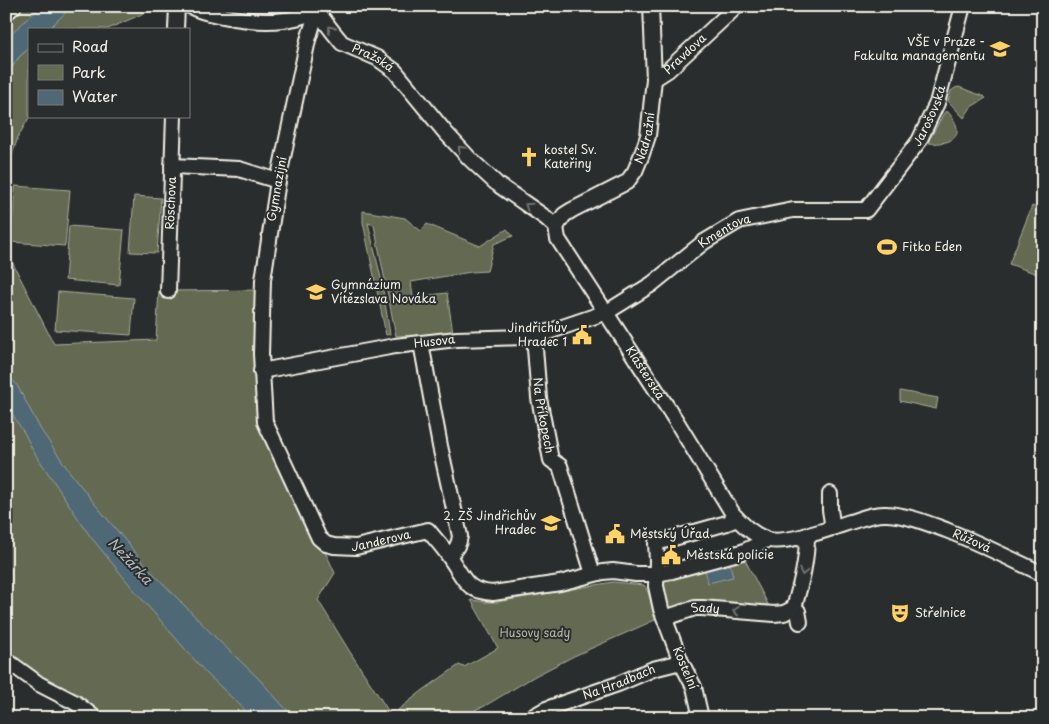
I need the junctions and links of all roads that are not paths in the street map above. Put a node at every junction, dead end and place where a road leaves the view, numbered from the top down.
1 (14, 6) edge
2 (177, 6) edge
3 (190, 6) edge
4 (651, 6) edge
5 (737, 6) edge
6 (963, 6) edge
7 (321, 8) edge
8 (6, 13) edge
9 (176, 28) edge
10 (654, 79) junction
11 (174, 118) edge
12 (172, 166) junction
13 (278, 181) junction
14 (866, 210) joint
15 (556, 227) junction
16 (168, 291) dead end
17 (607, 312) junction
18 (534, 336) junction
19 (421, 343) junction
20 (262, 371) junction
21 (830, 494) dead end
22 (737, 519) junction
23 (834, 528) junction
24 (807, 535) junction
25 (767, 540) junction
26 (449, 556) junction
27 (593, 574) junction
28 (656, 574) junction
29 (1043, 574) edge
30 (794, 608) junction
31 (665, 618) junction
32 (800, 622) dead end
33 (6, 660) edge
34 (681, 662) junction
35 (95, 718) edge
36 (530, 718) edge
37 (701, 718) edge

1 - 8 street
2 - 9 street
3 - 7 street
4 - 10 street, Nádražní
5 - 10 street, Pravdova
6 - 14 street, Jarošovská
7 - 13 street, Gymnazijní
15 -> 7 street, Pražská
10 - 15 street, Nádražní
11 - 12 street, Röschova
12 - 13 street
12 - 16 street, Röschova
13 - 20 street, Gymnazijní
14 - 17 street, Kmentova
15 - 17 street, Klášterská
17 - 18 street, Husova
17 - 22 street, Klášterská
18 - 19 street, Husova
18 - 27 street, Na Příkopech
19 - 20 street, Husova
19 - 26 street
20 - 26 street, Janderova
21 - 23 street
22 - 25 street
22 - 28 street
23 - 24 street, Růžová
23 - 29 street, Růžová
24 - 25 street, Růžová
24 -> 30 street
25 - 28 street, Janderova
26 - 27 street, Janderova
27 - 28 street, Janderova
28 - 31 street
30 -> 31 street, Sady
30 - 32 street
31 - 34 street, Kostelní
33 - 35 street
34 - 36 street, Na Hradbách
34 - 37 street, Kostelní

